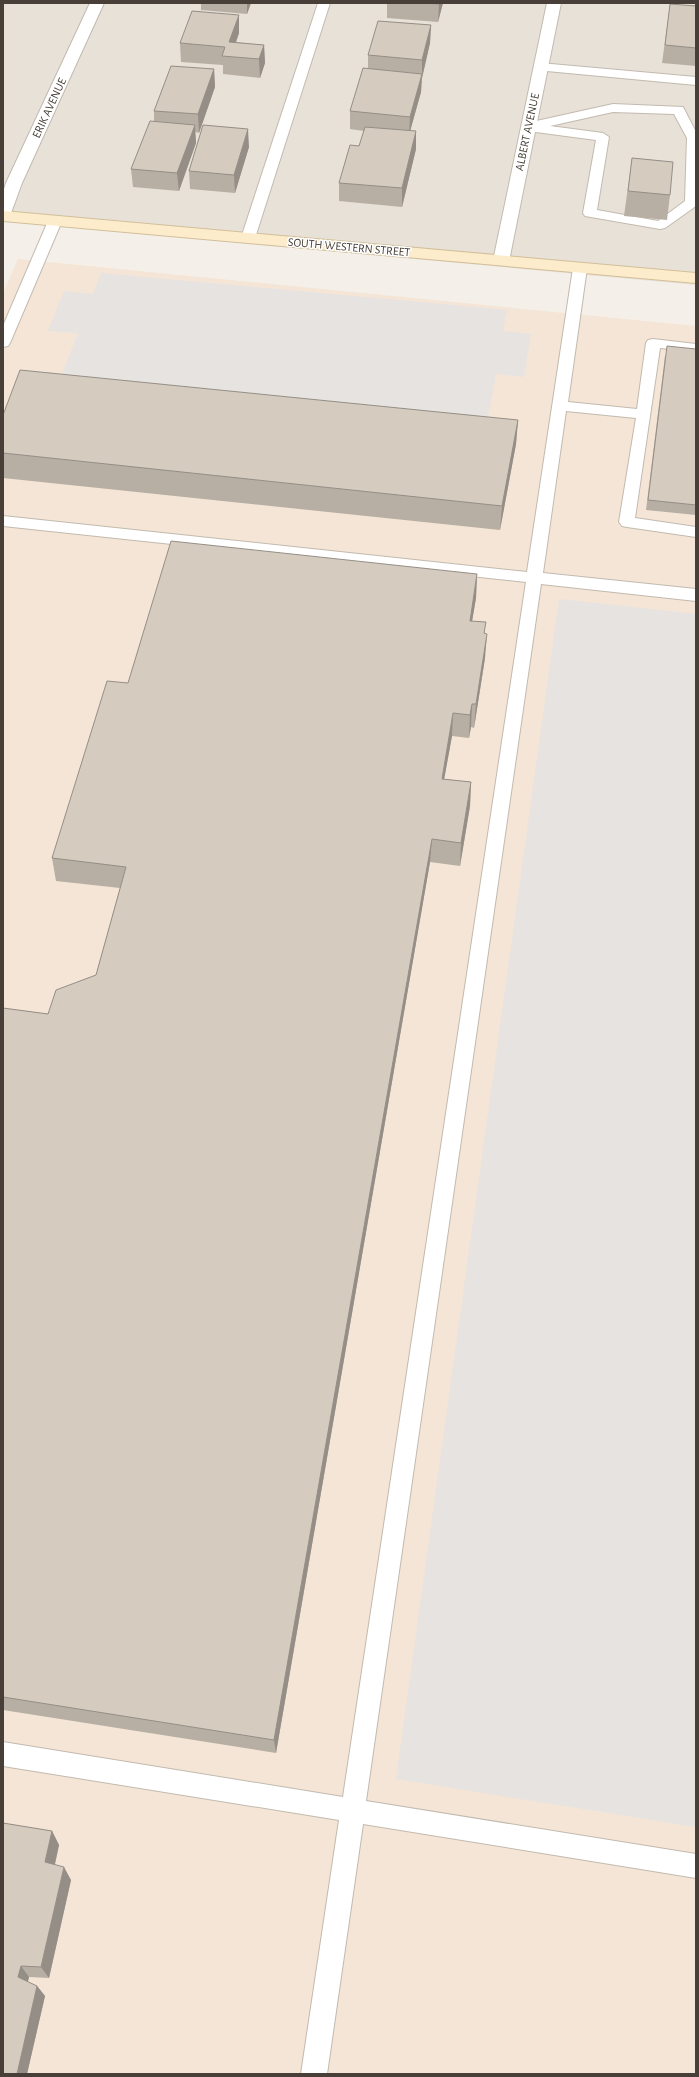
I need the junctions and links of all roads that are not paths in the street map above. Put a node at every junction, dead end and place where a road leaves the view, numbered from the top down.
1 (97, 3) edge
2 (324, 3) edge
3 (554, 3) edge
4 (540, 67) junction
5 (696, 81) edge
6 (528, 127) junction
7 (3, 213) edge
8 (3, 216) edge
9 (55, 221) junction
10 (248, 238) junction
11 (501, 261) junction
12 (580, 268) junction
13 (696, 278) edge
14 (3, 343) edge
15 (696, 348) edge
16 (560, 406) junction
17 (649, 407) junction
18 (639, 445) junction
19 (654, 446) edge
20 (633, 480) junction
21 (650, 481) edge
22 (3, 521) edge
23 (696, 532) edge
24 (534, 578) junction
25 (696, 595) edge
26 (3, 1754) edge
27 (353, 1811) junction
28 (696, 1866) edge
29 (314, 2074) edge

1 - 7 street, ERIK AVENUE
2 - 10 lane
3 - 4 street, ALBERT AVENUE
4 - 5 lane
4 - 6 street, ALBERT AVENUE
6 - 6 lane
6 - 11 street, ALBERT AVENUE
8 - 9 main road, SOUTH WESTERN STREET
9 - 10 main road, SOUTH WESTERN STREET
9 - 14 lane
10 - 11 main road, SOUTH WESTERN STREET
11 - 12 main road, SOUTH WESTERN STREET
12 - 13 main road, SOUTH WESTERN STREET
12 - 16 lane
15 - 17 lane
16 - 17 lane
16 - 24 lane
17 - 18 lane
18 - 19 lane
18 - 20 lane
20 - 21 lane
20 - 23 lane
22 - 24 lane
24 - 25 lane
24 - 27 lane
26 - 27 lane
27 - 28 lane
27 - 29 lane

